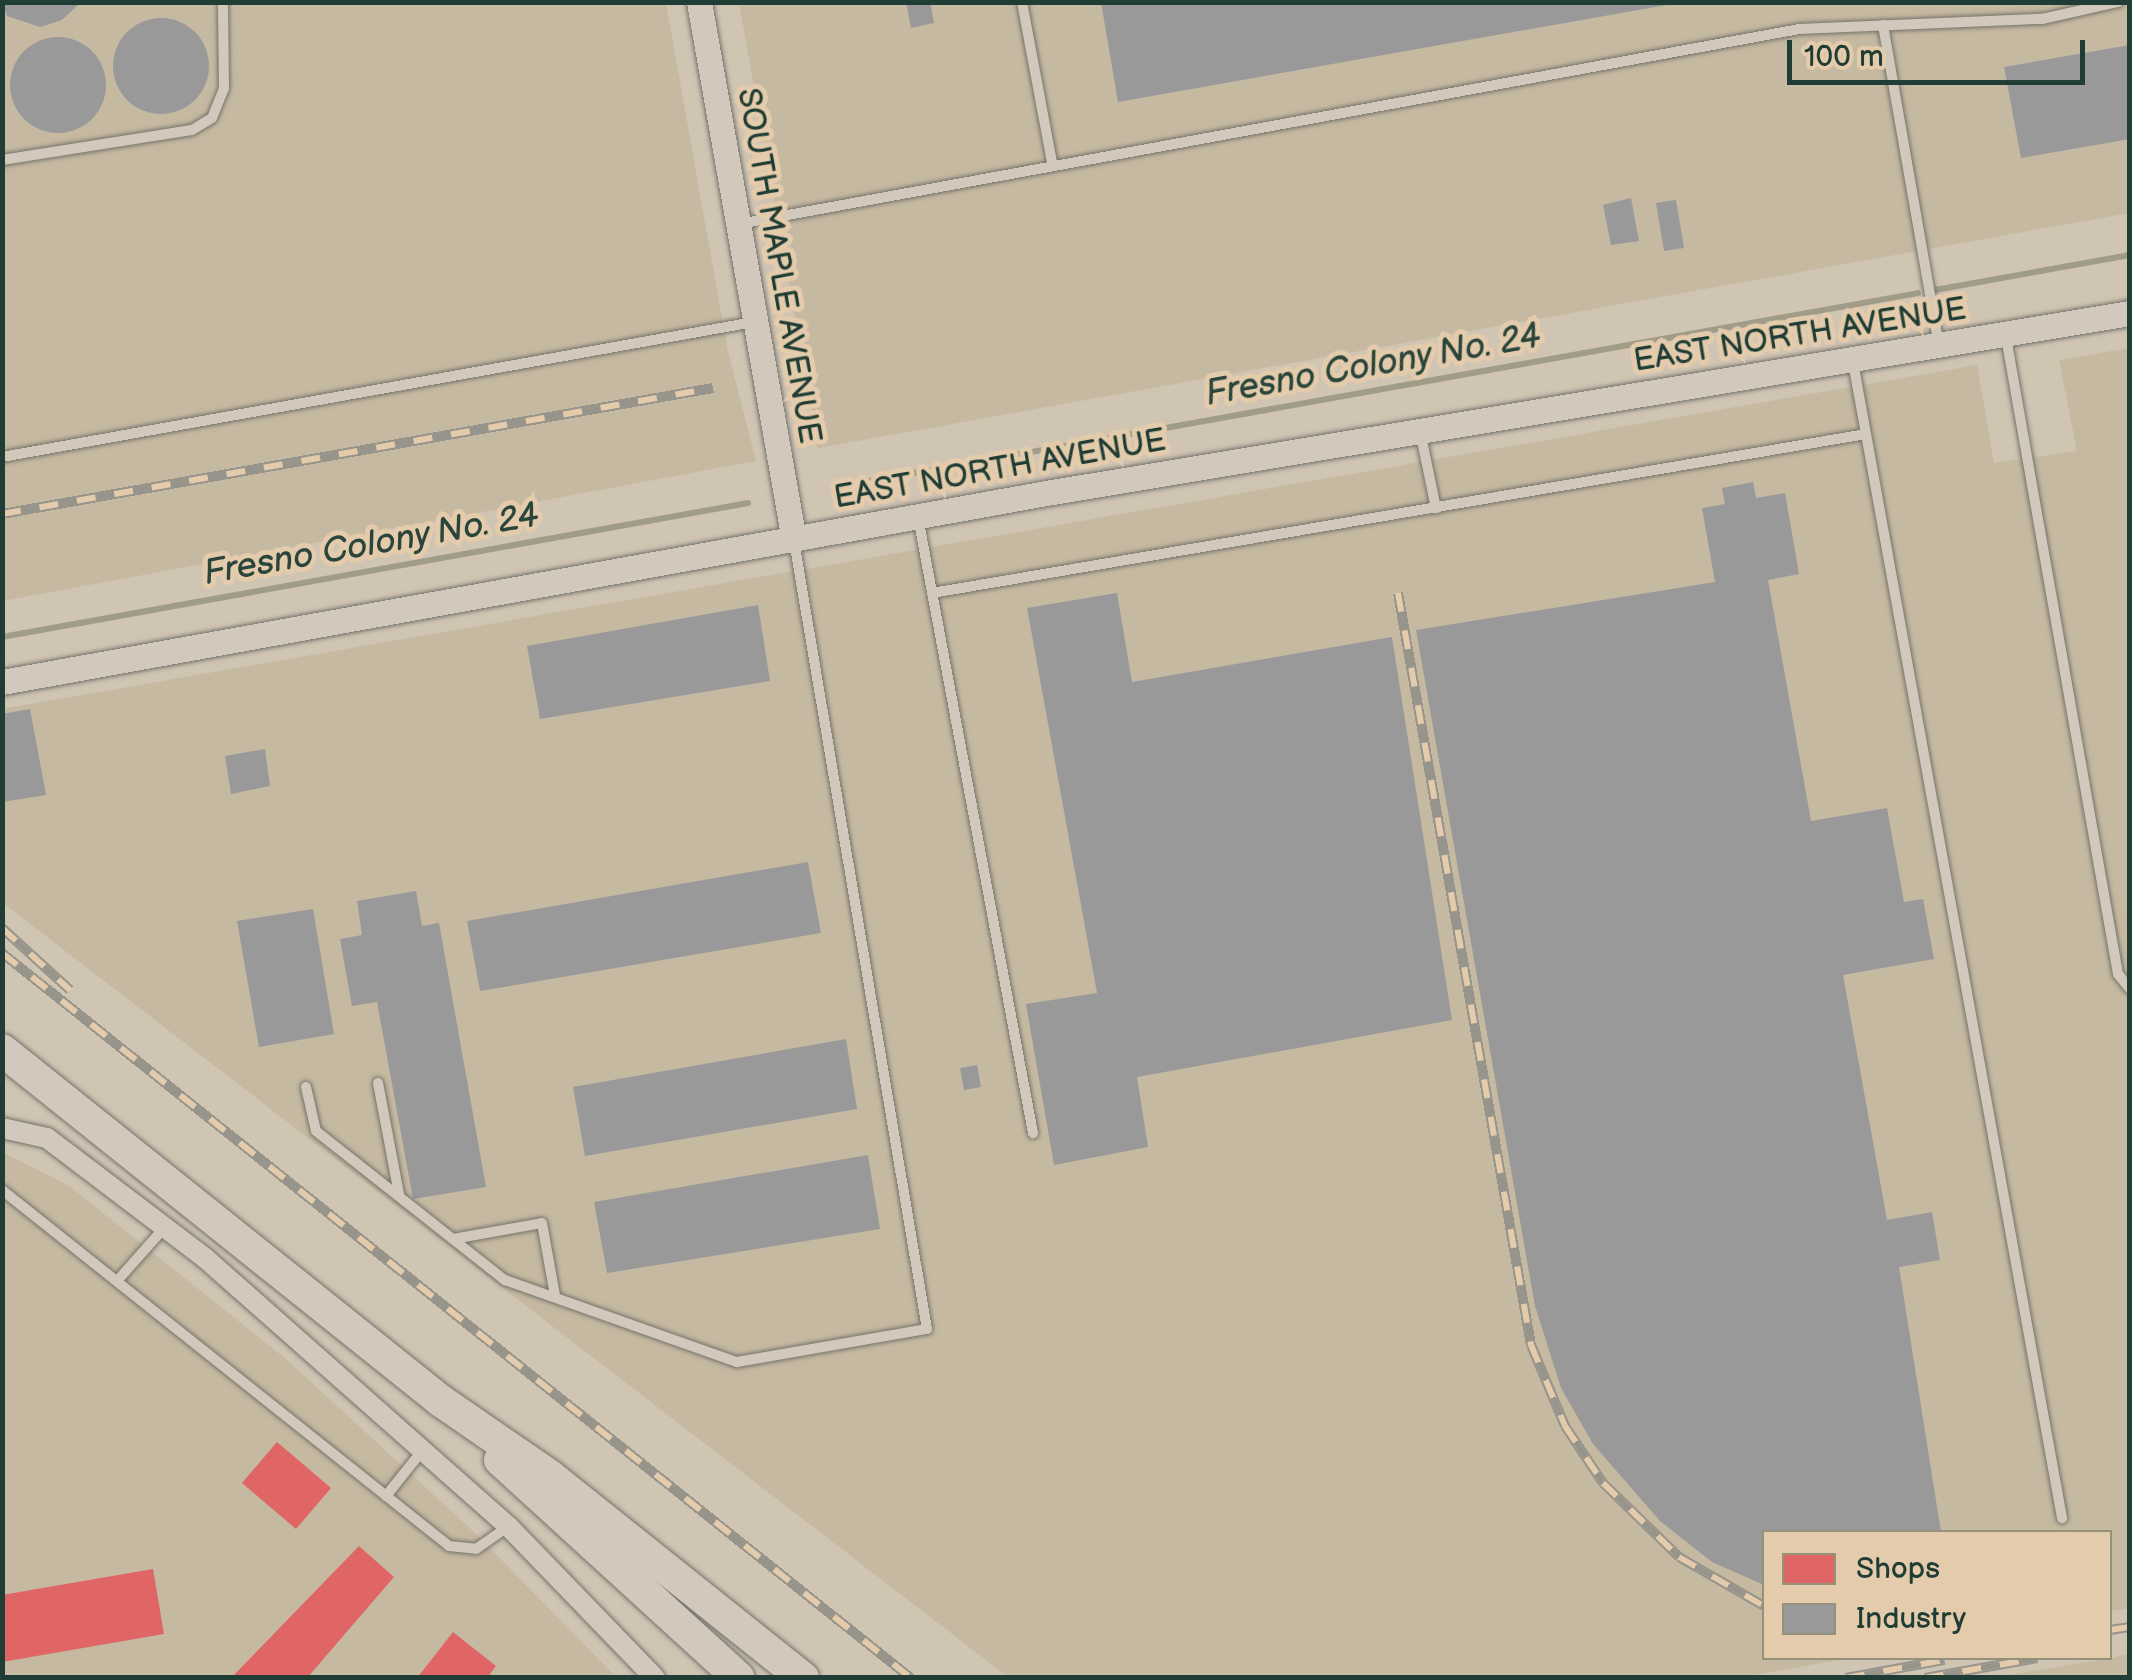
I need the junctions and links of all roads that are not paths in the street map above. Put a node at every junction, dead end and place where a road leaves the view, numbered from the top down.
1 (223, 2) edge
2 (699, 2) edge
3 (1022, 2) edge
4 (2118, 2) edge
5 (1883, 26) junction
6 (2, 160) edge
7 (1052, 163) junction
8 (738, 224) junction
9 (2130, 313) edge
10 (755, 322) junction
11 (2006, 336) junction
12 (1939, 347) junction
13 (1853, 361) junction
14 (1420, 430) junction
15 (1866, 434) junction
16 (2, 457) edge
17 (1436, 508) junction
18 (918, 516) junction
19 (794, 540) junction
20 (932, 593) junction
21 (2, 682) edge
22 (2130, 989) edge
23 (2, 1050) edge
24 (378, 1082) dead end
25 (306, 1086) dead end
26 (2, 1128) edge
27 (1033, 1134) dead end
28 (2, 1190) edge
29 (399, 1195) junction
30 (165, 1227) junction
31 (453, 1239) junction
32 (116, 1281) junction
33 (555, 1295) junction
34 (440, 1400) junction
35 (423, 1450) junction
36 (386, 1496) junction
37 (2062, 1518) dead end
38 (509, 1527) junction
39 (656, 1678) edge
40 (739, 1678) edge
41 (803, 1678) edge

1 - 6 lane
2 - 8 street, SOUTH MAPLE AVENUE
3 - 7 lane
4 - 5 lane
5 - 7 lane
5 - 12 lane
7 - 8 lane
8 - 10 street, SOUTH MAPLE AVENUE
9 - 11 street, EAST NORTH AVENUE
10 - 16 lane
10 - 19 street, SOUTH MAPLE AVENUE
11 - 12 street, EAST NORTH AVENUE
11 - 22 lane
12 - 13 street, EAST NORTH AVENUE
13 - 14 street, EAST NORTH AVENUE
13 - 15 lane
14 - 17 lane
14 - 18 street, EAST NORTH AVENUE
15 - 17 lane
15 - 37 lane
17 - 20 lane
18 - 19 street, EAST NORTH AVENUE
18 - 20 lane
19 - 21 street, EAST NORTH AVENUE
19 - 33 lane
20 - 27 lane
23 - 34 main road
24 - 29 lane
25 - 29 lane
26 - 30 street
28 - 32 lane
29 - 31 lane
30 - 32 lane
30 - 35 street
31 - 33 lane
31 - 33 lane
32 - 36 lane
34 - 40 main road
34 - 41 main road
35 - 36 lane
35 - 38 street
36 - 38 lane
38 - 39 street

